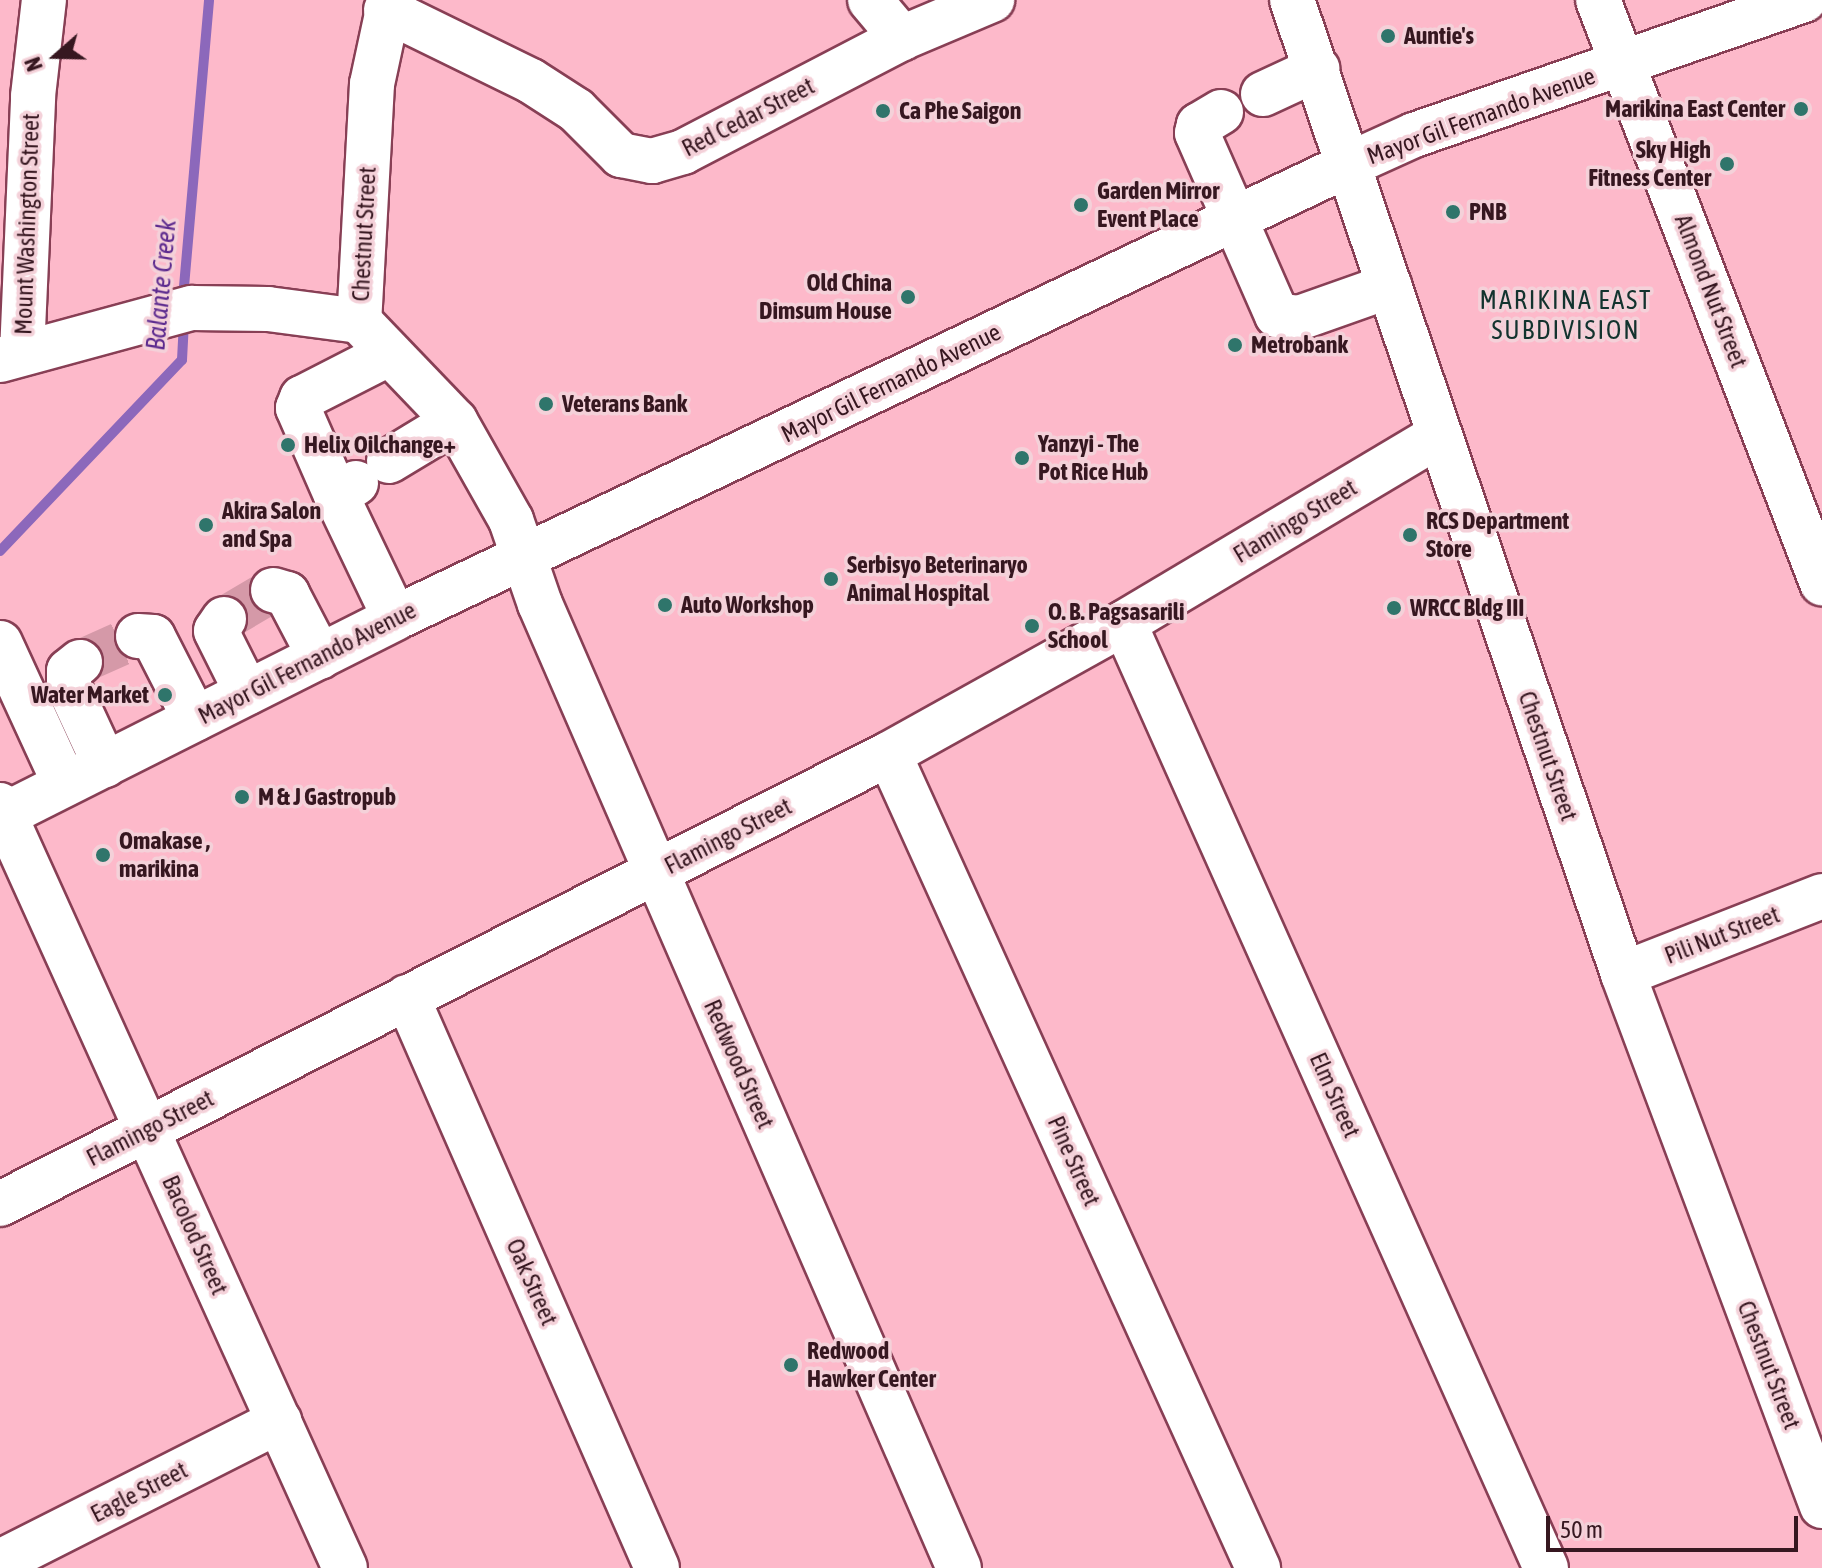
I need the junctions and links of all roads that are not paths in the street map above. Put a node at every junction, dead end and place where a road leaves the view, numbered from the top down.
1 (44, 0) edge
2 (870, 0) edge
3 (992, 0) edge
4 (1292, 0) edge
5 (1598, 0) edge
6 (1804, 0) edge
7 (388, 5) edge
8 (902, 38) junction
9 (1623, 64) junction
10 (1317, 69) junction
11 (1263, 94) dead end
12 (16, 96) edge
13 (1221, 112) dead end
14 (1350, 164) junction
15 (1233, 219) junction
16 (1390, 286) junction
17 (359, 321) junction
18 (388, 354) junction
19 (11, 356) edge
20 (455, 421) junction
21 (1439, 435) junction
22 (360, 480) junction
23 (522, 559) junction
24 (1822, 583) edge
25 (273, 590) dead end
26 (395, 618) junction
27 (224, 619) dead end
28 (1124, 623) junction
29 (138, 636) dead end
30 (0, 643) edge
31 (320, 657) junction
32 (80, 662) dead end
33 (247, 693) junction
34 (195, 719) junction
35 (889, 754) junction
36 (105, 765) junction
37 (65, 784) junction
38 (2, 812) edge
39 (657, 872) junction
40 (1822, 896) edge
41 (1623, 974) junction
42 (407, 997) junction
43 (149, 1130) junction
44 (0, 1204) edge
45 (279, 1421) junction
46 (1822, 1506) edge
47 (0, 1562) edge
48 (345, 1568) edge
49 (657, 1568) edge
50 (959, 1568) edge
51 (1258, 1568) edge
52 (1546, 1568) edge

1 - 12 street, Mount Washington Street
2 - 8 street
3 - 8 street, Red Cedar Street
4 - 10 street, Chestnut Street
5 - 9 street, Almond Nut Street
6 - 9 street, Mayor Gil Fernando Avenue
7 - 8 street, Red Cedar Street
7 - 17 street, Chestnut Street
9 - 14 street, Mayor Gil Fernando Avenue
9 - 24 street, Almond Nut Street
10 - 11 street
10 - 14 street, Chestnut Street
12 - 19 street, Mount Washington Street
13 - 15 street
14 - 15 street, Mayor Gil Fernando Avenue
14 - 16 street, Chestnut Street
15 - 16 street
15 - 23 street, Mayor Gil Fernando Avenue
16 - 21 street, Chestnut Street
17 - 18 street, Chestnut Street
17 - 19 street
18 - 20 street, Chestnut Street
18 - 22 street
20 - 22 street
20 - 23 street, Chestnut Street
21 - 28 street, Flamingo Street
21 - 41 street, Chestnut Street
22 - 26 street
23 - 26 street, Mayor Gil Fernando Avenue
23 - 39 street, Redwood Street
25 - 31 street
26 - 31 street, Mayor Gil Fernando Avenue
27 - 33 street
28 - 35 street, Flamingo Street
28 - 52 street, Elm Street
29 - 34 street
30 - 37 street
31 - 33 street, Mayor Gil Fernando Avenue
32 - 36 street
33 - 34 street, Mayor Gil Fernando Avenue
34 - 36 street, Mayor Gil Fernando Avenue
35 - 39 street, Flamingo Street
35 - 51 street, Pine Street
36 - 37 street, Mayor Gil Fernando Avenue
37 - 38 street, Mayor Gil Fernando Avenue
38 - 43 street, Bacolod Street
39 - 42 street, Flamingo Street
39 - 50 street, Redwood Street
40 - 41 street, Pili Nut Street
41 - 46 street, Chestnut Street
42 - 43 street, Flamingo Street
42 - 49 street, Oak Street
43 - 44 street, Flamingo Street
43 - 45 street, Bacolod Street
45 - 47 street, Eagle Street
45 - 48 street, Bacolod Street

